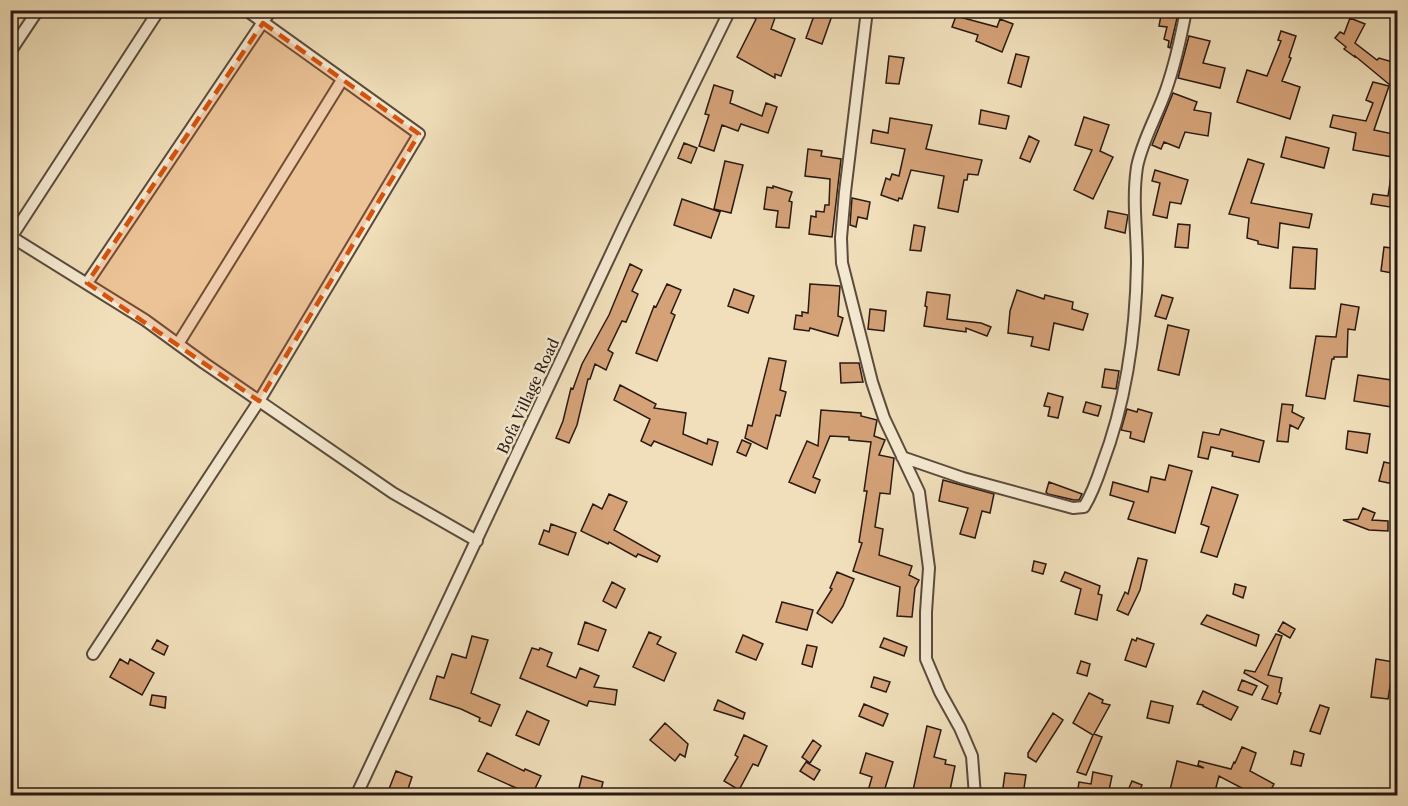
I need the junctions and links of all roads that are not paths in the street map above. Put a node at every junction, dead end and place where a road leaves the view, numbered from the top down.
1 (38, 10) edge
2 (159, 10) edge
3 (246, 10) edge
4 (272, 10) edge
5 (730, 10) edge
6 (867, 10) edge
7 (1186, 10) edge
8 (263, 23) junction
9 (10, 52) edge
10 (342, 80) junction
11 (11, 236) edge
12 (87, 283) junction
13 (178, 344) junction
14 (259, 401) junction
15 (902, 457) junction
16 (477, 541) junction
17 (93, 654) dead end
18 (356, 795) edge
19 (975, 795) edge

1 - 9 street
2 - 11 street
3 - 8 street
4 - 8 street
5 - 16 street, Bofa Village Road
6 - 15 street
7 - 15 street
8 - 10 street
8 - 12 street
10 - 13 street
10 - 14 street
11 - 12 street
12 - 13 street
13 - 14 street
14 - 16 street
14 - 17 street
15 - 19 street
16 - 18 street, Bofa Village Road

